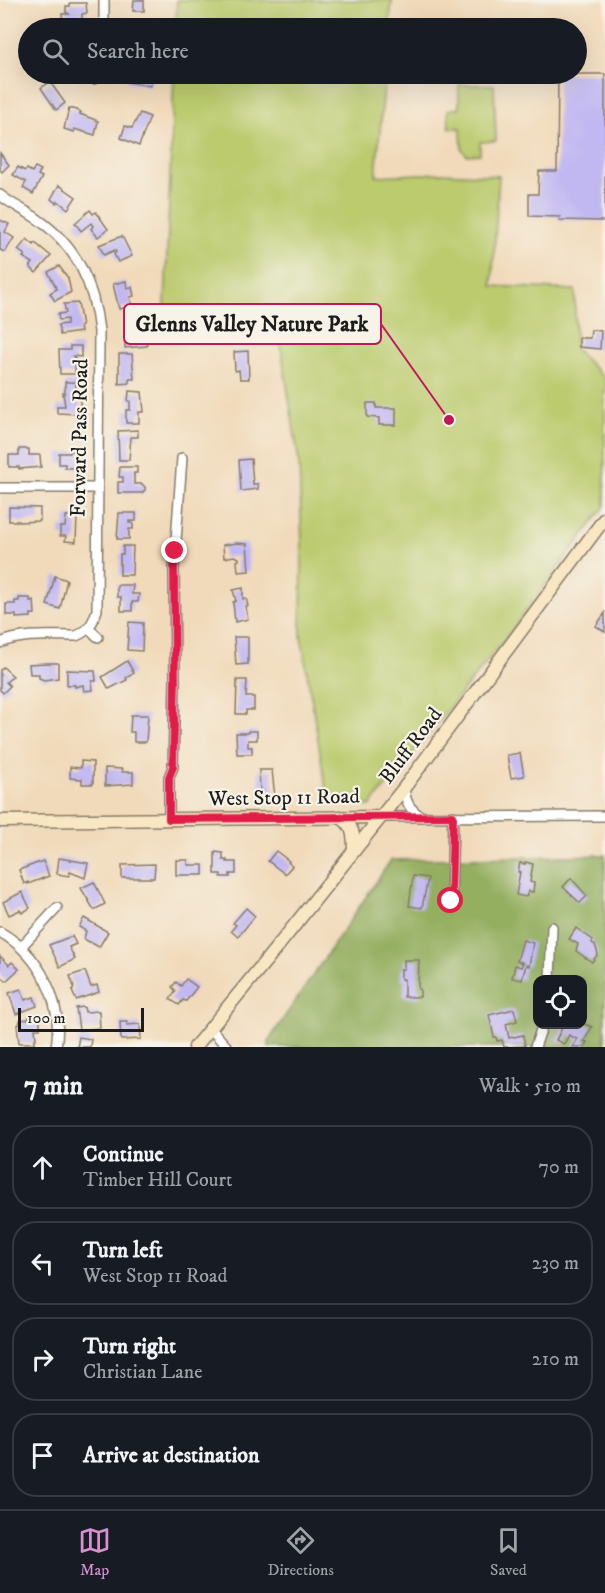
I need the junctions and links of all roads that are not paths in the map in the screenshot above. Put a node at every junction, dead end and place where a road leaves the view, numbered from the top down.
1 (104, 0) edge
2 (104, 18) edge
3 (0, 195) edge
4 (182, 458) dead end
5 (0, 488) edge
6 (98, 488) junction
7 (605, 518) edge
8 (88, 628) junction
9 (98, 637) dead end
10 (0, 643) edge
11 (404, 788) junction
12 (453, 816) junction
13 (605, 816) edge
14 (340, 817) junction
15 (381, 817) junction
16 (422, 817) junction
17 (169, 819) junction
18 (0, 821) edge
19 (354, 851) junction
20 (57, 908) dead end
21 (451, 908) dead end
22 (552, 927) dead end
23 (0, 932) edge
24 (21, 947) junction
25 (550, 975) edge
26 (210, 1028) junction
27 (541, 1029) edge
28 (56, 1047) edge
29 (195, 1047) edge
30 (227, 1047) edge
31 (535, 1047) edge

1 - 2 street
3 - 6 street, Forward Pass Road
4 - 17 street
5 - 6 street
6 - 8 street, Forward Pass Road
7 - 11 main road, Bluff Road
8 - 9 street
8 - 10 street
11 - 15 main road, Bluff Road
11 - 16 street
12 - 13 street, West Stop 11 Road
12 - 16 street, West Stop 11 Road
12 - 21 street
14 - 15 main road, West Stop 11 Road
14 - 17 main road, West Stop 11 Road
14 - 19 main road
15 - 16 street, West Stop 11 Road
15 - 19 main road, Bluff Road
17 - 18 main road, West Stop 11 Road
19 - 26 main road, Bluff Road
20 - 24 street
22 - 25 street
23 - 24 street
24 - 28 street
26 - 29 main road, Bluff Road
26 - 30 street
27 - 31 street

